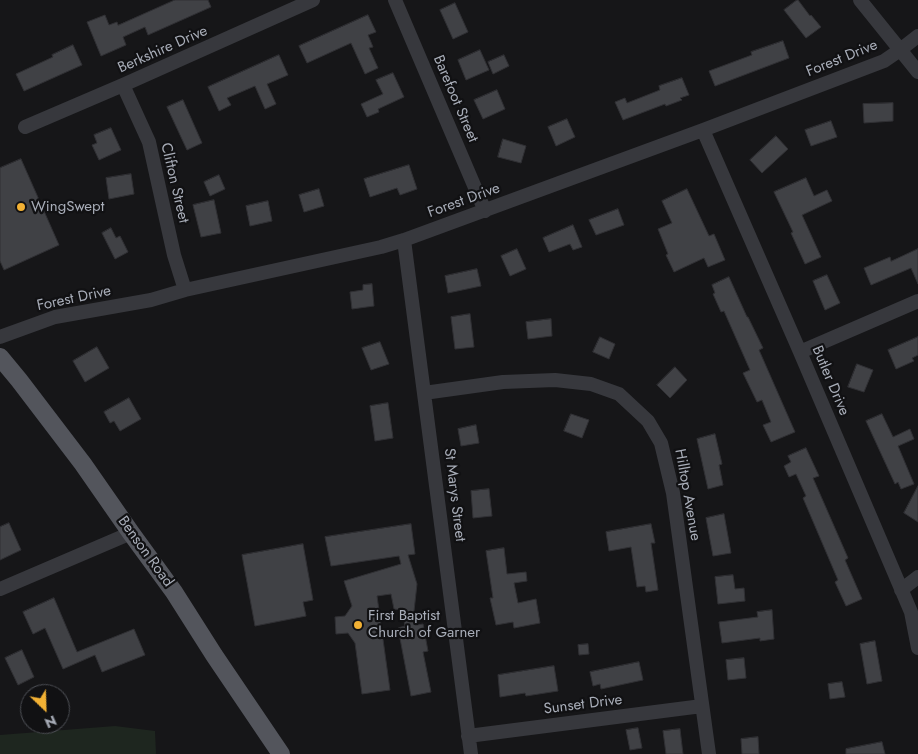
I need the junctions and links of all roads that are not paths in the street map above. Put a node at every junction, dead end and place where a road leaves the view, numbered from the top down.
1 (313, 0) edge
2 (395, 0) edge
3 (860, 0) edge
4 (918, 36) edge
5 (900, 50) junction
6 (918, 72) edge
7 (124, 85) junction
8 (25, 127) dead end
9 (703, 130) junction
10 (485, 211) junction
11 (404, 240) junction
12 (185, 290) junction
13 (918, 301) edge
14 (0, 336) edge
15 (800, 352) junction
16 (0, 357) edge
17 (424, 393) junction
18 (131, 533) junction
19 (918, 577) edge
20 (0, 590) edge
21 (901, 590) junction
22 (918, 648) edge
23 (702, 706) junction
24 (468, 736) junction
25 (282, 754) edge
26 (471, 754) edge
27 (709, 754) edge

1 - 7 street, Berkshire Drive
2 - 10 street, Barefoot Street
3 - 5 street
4 - 5 street, Forest Drive
5 - 6 street
5 - 9 street, Forest Drive
7 - 8 street, Berkshire Drive
7 - 12 street, Clifton Street
9 - 10 street, Forest Drive
9 - 15 street, Butler Drive
10 - 11 street, Forest Drive
11 - 12 street, Forest Drive
11 - 17 street, St Marys Street
12 - 14 street, Forest Drive
13 - 15 street
15 - 21 street, Butler Drive
16 - 18 main road, Benson Road
17 - 23 street, Hilltop Avenue
17 - 24 street, St Marys Street
18 - 20 street
18 - 25 main road, Benson Road
19 - 21 street
21 - 22 street, Butler Drive
23 - 24 street, Sunset Drive
23 - 27 street, Hilltop Avenue
24 - 26 street, St Marys Street

